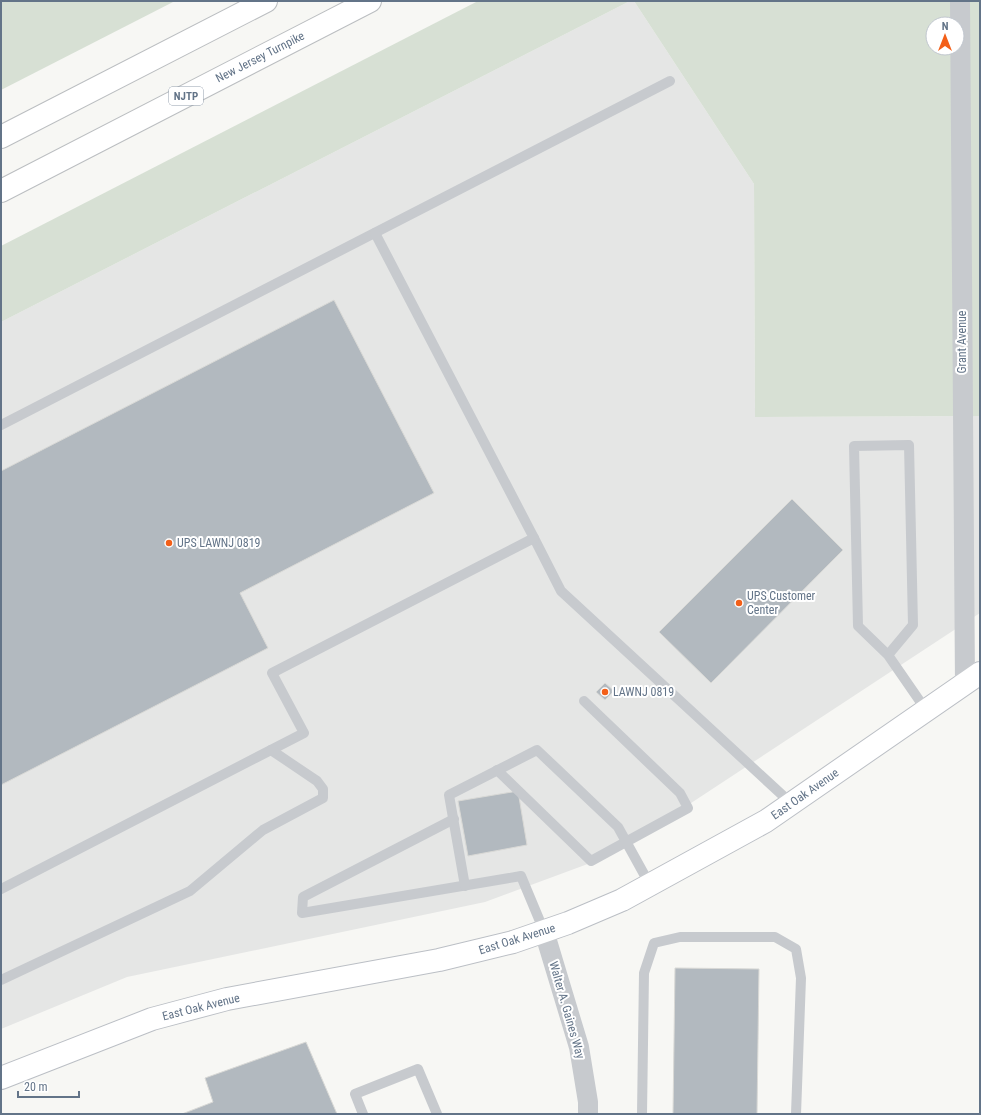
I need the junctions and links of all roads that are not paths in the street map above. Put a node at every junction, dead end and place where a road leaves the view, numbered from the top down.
1 (266, 1) edge
2 (370, 1) edge
3 (960, 1) edge
4 (670, 81) dead end
5 (1, 137) edge
6 (1, 191) edge
7 (375, 233) junction
8 (1, 425) edge
9 (534, 538) junction
10 (888, 655) junction
11 (972, 678) edge
12 (584, 701) dead end
13 (926, 710) junction
14 (271, 750) junction
15 (497, 770) junction
16 (792, 804) junction
17 (454, 819) junction
18 (626, 842) junction
19 (650, 885) junction
20 (465, 886) junction
21 (1, 889) edge
22 (544, 931) junction
23 (1, 980) edge
24 (1, 1078) edge
25 (363, 1114) edge
26 (436, 1114) edge
27 (588, 1114) edge
28 (642, 1114) edge
29 (796, 1114) edge

1 - 5 main road
2 - 6 main road, New Jersey Turnpike / NJTP
3 - 11 street, Grant Avenue
4 - 7 lane
7 - 8 lane
7 - 9 lane
9 - 14 lane
9 - 16 lane
10 - 10 lane
10 - 13 lane
11 - 13 main road, East Oak Avenue
12 - 18 lane
13 - 16 main road, East Oak Avenue
14 - 21 lane
14 - 23 lane
15 - 17 lane
15 - 18 lane
15 - 18 lane
16 - 19 main road, East Oak Avenue
17 - 20 lane
17 - 20 lane
18 - 19 lane
19 - 22 main road, East Oak Avenue
20 - 22 lane
22 - 24 main road, East Oak Avenue
22 - 27 street, Walter A. Gaines Way
25 - 26 lane
28 - 29 lane

